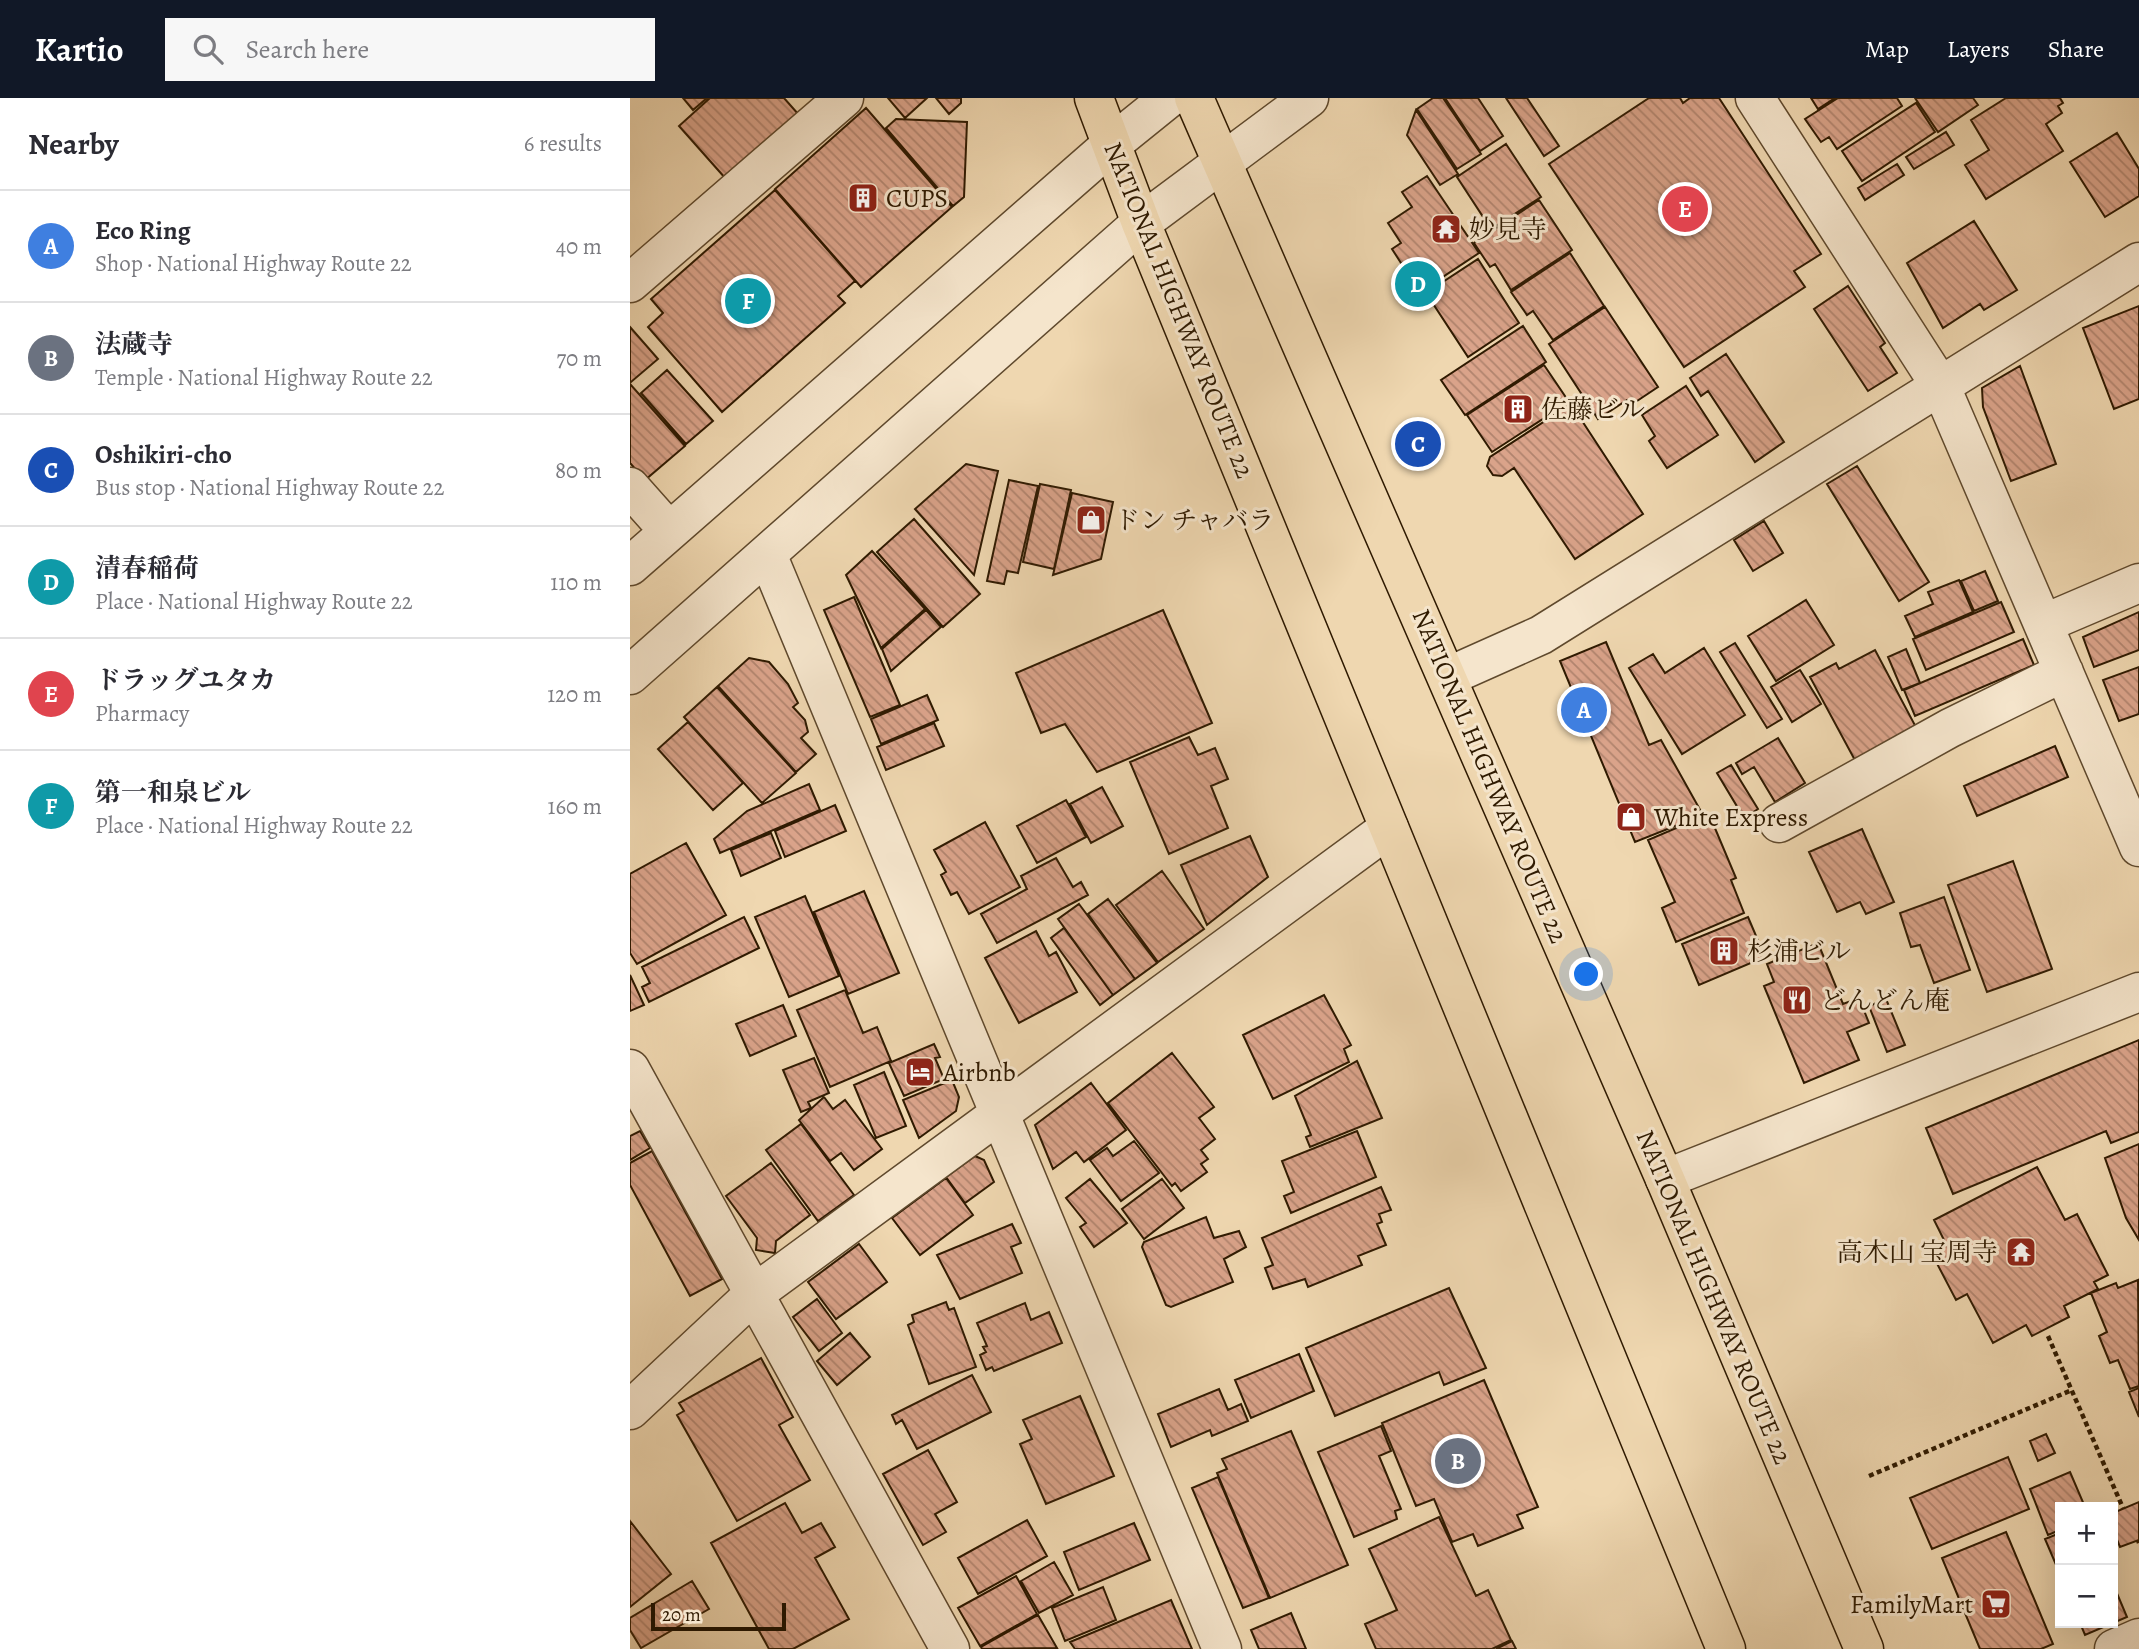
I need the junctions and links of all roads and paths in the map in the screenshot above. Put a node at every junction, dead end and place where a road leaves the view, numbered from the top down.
1 (844, 98) edge
2 (1094, 98) edge
3 (1169, 98) edge
4 (1194, 98) edge
5 (1309, 98) edge
6 (1755, 98) edge
7 (1112, 144) junction
8 (1224, 162) junction
9 (1141, 223) junction
10 (2139, 262) edge
11 (630, 284) edge
12 (1941, 387) junction
13 (630, 487) edge
14 (669, 531) junction
15 (767, 554) junction
16 (630, 566) edge
17 (2139, 583) edge
18 (2043, 624) junction
19 (2063, 672) junction
20 (630, 676) edge
21 (1447, 677) junction
22 (1779, 823) dead end
23 (1389, 828) junction
24 (2139, 847) edge
25 (2139, 992) edge
26 (630, 1069) edge
27 (1000, 1113) junction
28 (1665, 1178) junction
29 (754, 1294) junction
30 (2048, 1336) dead end
31 (2072, 1390) junction
32 (630, 1410) edge
33 (1869, 1476) dead end
34 (2123, 1508) dead end
35 (2139, 1638) edge
36 (950, 1649) edge
37 (1222, 1649) edge
38 (1726, 1649) edge
39 (1864, 1649) edge
40 (2114, 1649) edge

1 - 11 street
2 - 7 highway, NATIONAL HIGHWAY ROUTE 22
3 - 7 street
4 - 8 highway, NATIONAL HIGHWAY ROUTE 22
5 - 8 street
6 - 12 street
7 - 9 highway, NATIONAL HIGHWAY ROUTE 22
7 - 14 street
8 - 9 street
8 - 21 highway, NATIONAL HIGHWAY ROUTE 22
9 - 15 street
9 - 23 highway, NATIONAL HIGHWAY ROUTE 22
10 - 12 street
12 - 18 street
12 - 21 street
13 - 14 street
14 - 16 street
15 - 20 street
15 - 27 street
17 - 18 street
18 - 19 street
19 - 22 street
19 - 24 street
21 - 28 highway, NATIONAL HIGHWAY ROUTE 22
23 - 27 street
23 - 38 highway, NATIONAL HIGHWAY ROUTE 22
25 - 28 street
26 - 29 street
27 - 29 street
27 - 37 street
28 - 39 highway, NATIONAL HIGHWAY ROUTE 22
29 - 32 street
29 - 36 street
30 - 31 path
31 - 33 path
31 - 34 path
35 - 40 street

